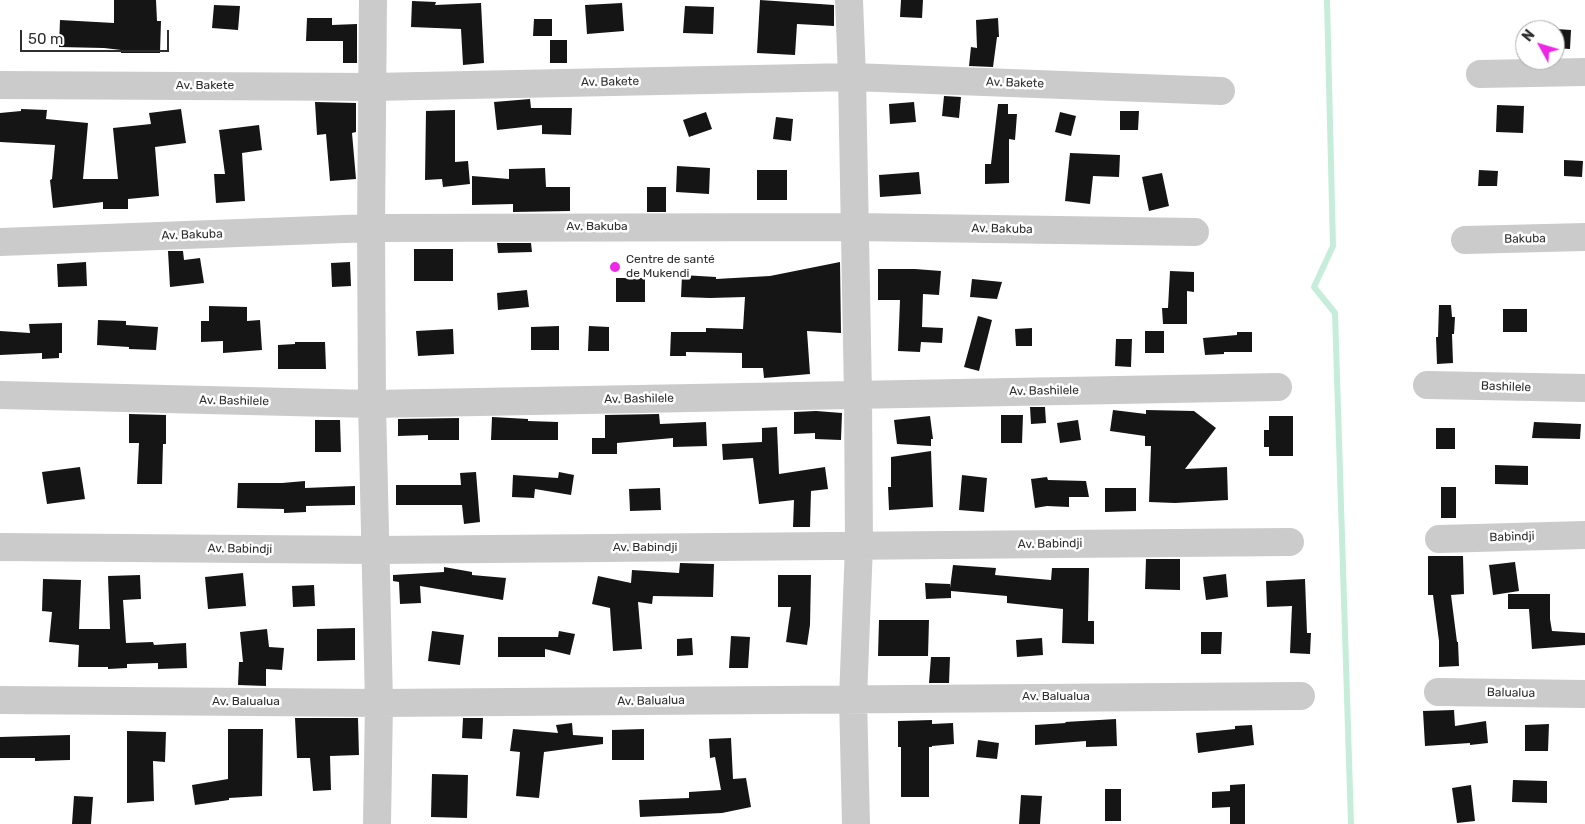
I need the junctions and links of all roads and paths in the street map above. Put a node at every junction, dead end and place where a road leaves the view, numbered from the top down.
1 (373, 0) edge
2 (849, 0) edge
3 (1585, 72) edge
4 (1480, 74) dead end
5 (852, 77) junction
6 (0, 85) edge
7 (372, 87) junction
8 (1220, 91) dead end
9 (854, 227) junction
10 (371, 228) junction
11 (1195, 232) dead end
12 (1585, 237) edge
13 (1465, 240) dead end
14 (0, 242) edge
15 (1427, 385) dead end
16 (1278, 387) dead end
17 (1585, 388) edge
18 (0, 395) edge
19 (858, 395) junction
20 (372, 404) junction
21 (1585, 536) edge
22 (1439, 539) dead end
23 (1290, 542) dead end
24 (858, 546) junction
25 (0, 547) edge
26 (376, 550) junction
27 (1438, 692) dead end
28 (1585, 694) edge
29 (1302, 696) dead end
30 (853, 698) junction
31 (0, 700) edge
32 (379, 703) junction
33 (377, 824) edge
34 (856, 824) edge

1 - 7 street
2 - 5 street
3 - 4 street
5 - 7 street, Av. Bakete
5 - 8 street, Av. Bakete
5 - 9 street
6 - 7 street, Av. Bakete
7 - 10 street
9 - 10 street, Av. Bakuba
9 - 11 street, Av. Bakuba
9 - 19 street
10 - 14 street, Av. Bakuba
10 - 20 street
12 - 13 street, Bakuba
15 - 17 street, Bashilele
16 - 19 street, Av. Bashilele
18 - 20 street, Av. Bashilele
19 - 20 street, Av. Bashilele
19 - 24 street
20 - 26 street
21 - 22 street, Babindji
23 - 24 street, Av. Babindji
24 - 26 street, Av. Babindji
24 - 30 street
25 - 26 street, Av. Babindji
26 - 32 street
27 - 28 street, Balualua
29 - 30 street, Av. Balualua
30 - 32 street, Av. Balualua
30 - 34 street
31 - 32 street, Av. Balualua
32 - 33 street

